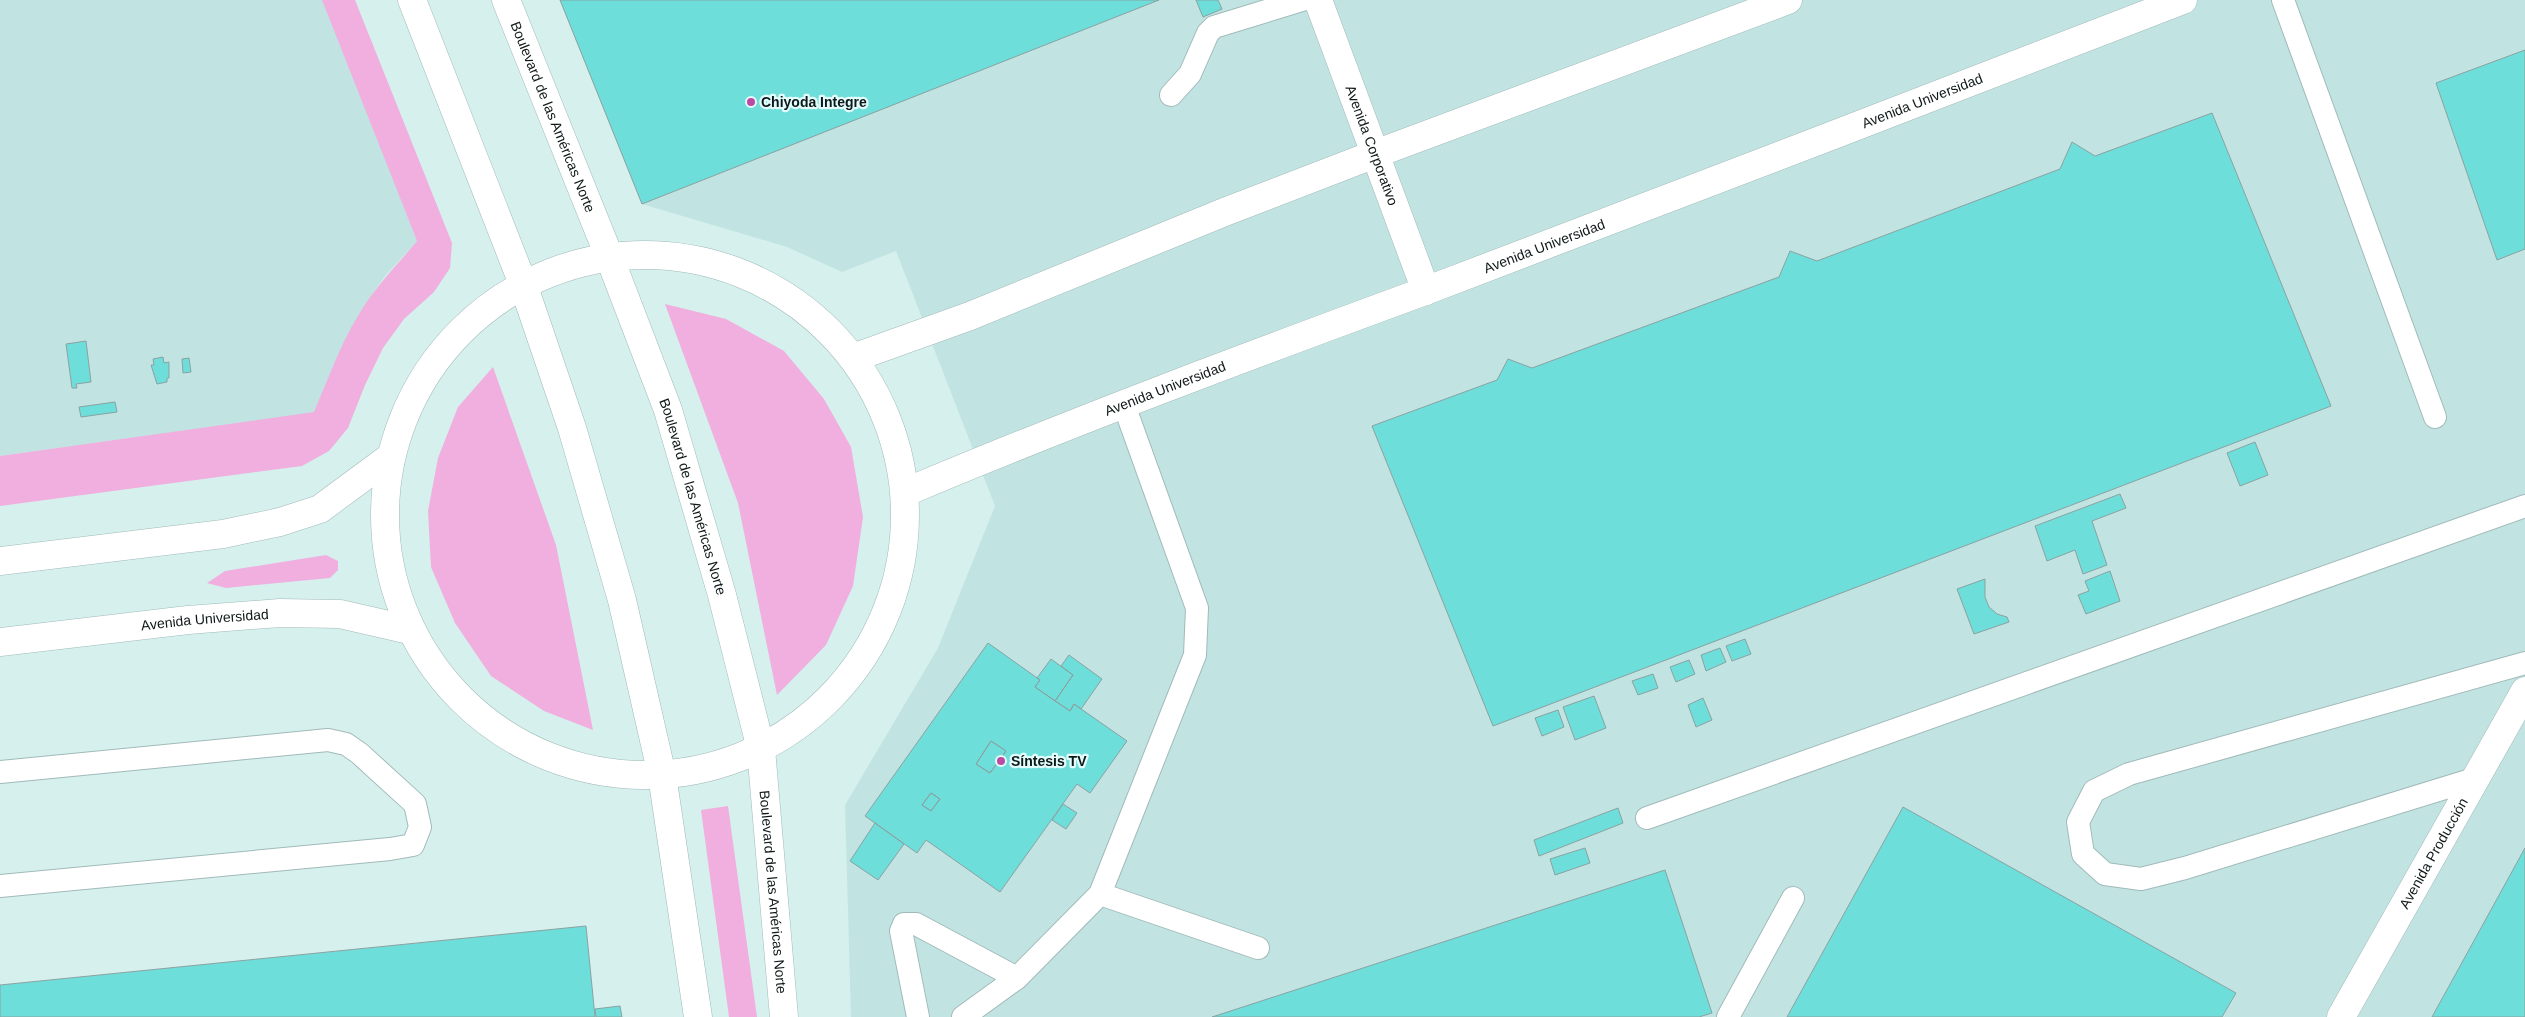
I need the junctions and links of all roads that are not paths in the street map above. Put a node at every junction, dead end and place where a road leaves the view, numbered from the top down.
1 (412, 0) edge
2 (506, 0) edge
3 (1302, 0) edge
4 (1318, 0) edge
5 (1788, 0) edge
6 (2183, 0) edge
7 (2283, 0) edge
8 (1171, 95) dead end
9 (1374, 154) junction
10 (609, 256) junction
11 (523, 284) junction
12 (1426, 290) junction
13 (853, 358) junction
14 (1124, 405) junction
15 (2435, 417) dead end
16 (389, 458) junction
17 (906, 492) junction
18 (2525, 506) edge
19 (0, 561) edge
20 (410, 630) junction
21 (0, 642) edge
22 (2525, 664) edge
23 (2525, 690) edge
24 (761, 749) junction
25 (0, 772) edge
26 (662, 775) junction
27 (2474, 779) junction
28 (1648, 818) dead end
29 (0, 886) edge
30 (1100, 894) junction
31 (1793, 898) dead end
32 (1258, 948) dead end
33 (1017, 978) junction
34 (698, 1017) edge
35 (784, 1017) edge
36 (918, 1017) edge
37 (963, 1017) edge
38 (1728, 1017) edge
39 (2341, 1017) edge

1 - 11 street
2 - 10 street, Boulevard de las Américas Norte
3 - 8 lane
4 - 9 street, Avenida Corporativo
5 - 9 street
6 - 12 street, Avenida Universidad
7 - 15 lane
9 - 12 street, Avenida Corporativo
9 - 13 street
10 - 11 street
10 - 13 street
10 - 24 street, Boulevard de las Américas Norte
11 - 16 street
11 - 26 street
12 - 14 street, Avenida Universidad
13 - 17 street
14 - 17 street, Avenida Universidad
14 - 30 lane
16 - 19 street
16 - 20 street
17 - 24 street
18 - 28 lane
20 - 21 street, Avenida Universidad
20 - 26 street
22 - 27 lane
23 - 27 street, Avenida Producción
24 - 26 street
24 - 35 street, Boulevard de las Américas Norte
25 - 29 lane
26 - 34 street
27 - 39 street, Avenida Producción
30 - 32 lane
30 - 33 lane
31 - 38 lane
33 - 36 lane
33 - 37 lane

